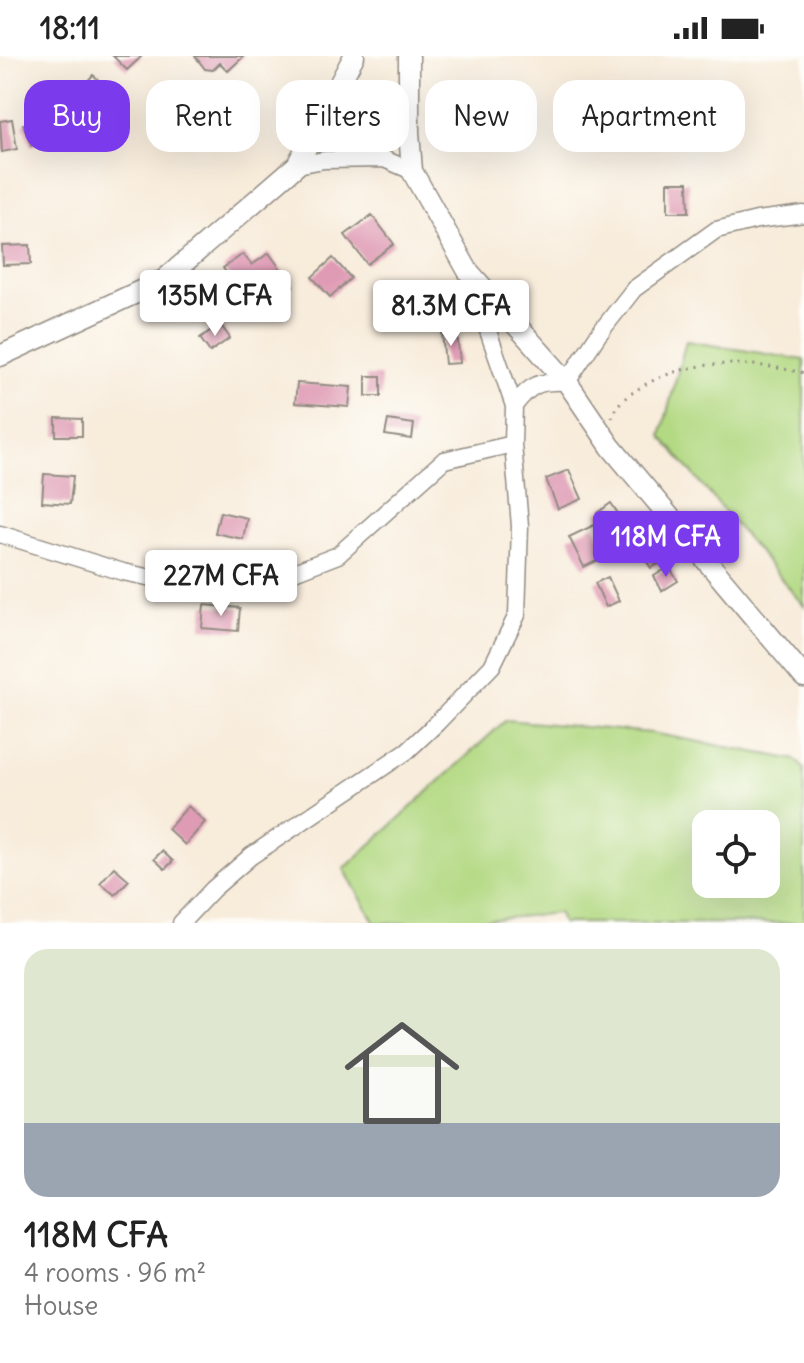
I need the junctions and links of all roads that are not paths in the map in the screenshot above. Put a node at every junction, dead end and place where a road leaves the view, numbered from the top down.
1 (354, 56) edge
2 (409, 56) edge
3 (297, 165) junction
4 (412, 171) junction
5 (804, 214) edge
6 (468, 271) junction
7 (0, 356) edge
8 (567, 382) junction
9 (514, 406) junction
10 (513, 444) junction
11 (0, 534) edge
12 (804, 677) edge
13 (181, 923) edge

1 - 3 street
2 - 4 street
3 - 4 street
3 - 7 street
4 - 6 street
5 - 8 street
6 - 8 street
6 - 9 street
8 - 9 street
8 - 12 street
9 - 10 street
10 - 11 street
10 - 13 street

